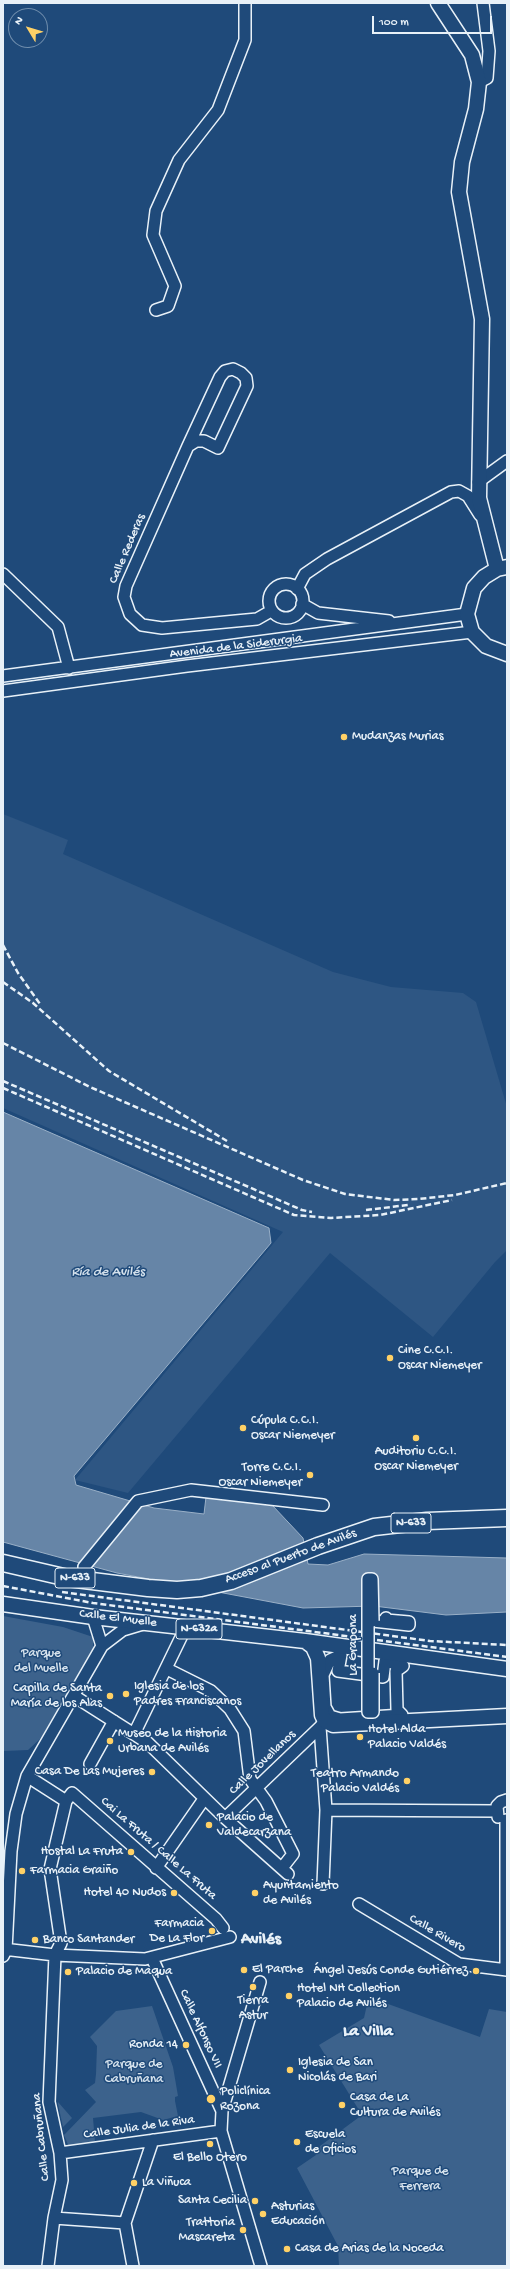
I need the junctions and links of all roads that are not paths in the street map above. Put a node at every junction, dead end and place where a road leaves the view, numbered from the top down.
1 (246, 3) edge
2 (438, 3) edge
3 (483, 3) edge
4 (479, 82) junction
5 (156, 310) dead end
6 (188, 446) junction
7 (507, 461) edge
8 (478, 482) junction
9 (487, 529) junction
10 (502, 568) edge
11 (3, 574) edge
12 (297, 589) junction
13 (302, 604) junction
14 (272, 611) junction
15 (467, 614) junction
16 (399, 623) junction
17 (472, 632) junction
18 (507, 654) edge
19 (69, 668) junction
20 (3, 676) edge
21 (3, 691) edge
22 (323, 1505) dead end
23 (507, 1518) edge
24 (3, 1564) edge
25 (84, 1567) dead end
26 (3, 1604) edge
27 (93, 1617) junction
28 (386, 1618) dead end
29 (148, 1622) junction
30 (186, 1627) junction
31 (306, 1641) junction
32 (102, 1646) junction
33 (357, 1650) junction
34 (403, 1660) junction
35 (319, 1668) junction
36 (167, 1669) junction
37 (507, 1669) edge
38 (372, 1673) dead end
39 (74, 1696) junction
40 (507, 1716) edge
41 (402, 1719) junction
42 (114, 1721) junction
43 (322, 1724) junction
44 (134, 1734) dead end
45 (90, 1764) dead end
46 (27, 1776) junction
47 (257, 1789) junction
48 (69, 1797) junction
49 (204, 1799) junction
50 (507, 1800) edge
51 (326, 1810) junction
52 (496, 1811) junction
53 (225, 1818) junction
54 (506, 1820) edge
55 (156, 1868) junction
56 (323, 1884) dead end
57 (359, 1904) dead end
58 (4, 1952) edge
59 (55, 1955) junction
60 (152, 1958) junction
61 (506, 1970) edge
62 (260, 1982) dead end
63 (222, 2111) junction
64 (221, 2132) junction
65 (153, 2140) junction
66 (60, 2153) junction
67 (54, 2218) junction
68 (126, 2223) junction
69 (48, 2266) edge
70 (134, 2266) edge
71 (261, 2266) edge

1 - 5 street
2 - 4 main road
3 - 4 street
4 - 8 main road
6 - 6 street, Calle Rederas
6 - 14 street, Calle Rederas
7 - 8 street
8 - 9 main road
9 - 10 main road
9 - 12 street
10 - 15 main road
11 - 19 street
12 - 13 street
12 - 14 street
13 - 14 street
13 - 16 street
15 - 16 street, Avenida de la Siderurgia
15 - 17 main road
16 - 19 street, Avenida de la Siderurgia
17 - 18 main road
17 - 21 street, Avenida de la Siderurgia
19 - 20 street, Avenida de la Siderurgia
22 - 25 street
23 - 24 highway, Acceso al Puerto de Avilés / N-633
26 - 27 main road, Calle El Muelle / N-632a
27 - 29 main road, Calle El Muelle / N-632a
27 - 32 street
28 - 38 street, La Grapona, bridge
29 - 30 main road, Calle El Muelle / N-632a
29 - 32 street
30 - 31 main road, Calle El Muelle / N-632a
30 - 36 street
31 - 33 main road, Calle El Muelle
31 - 35 main road
32 - 39 street
33 - 34 main road
33 - 35 main road
34 - 37 main road
34 - 41 street
34 - 41 street
35 - 43 main road
36 - 44 street
36 - 47 street
39 - 42 street
39 - 46 street
40 - 41 main road
41 - 43 main road
42 - 45 street
42 - 49 street
43 - 47 street, Calle Jovellanos
43 - 51 street
46 - 48 street, Cai La Fruta / Calle La Fruta
46 - 58 street
47 - 53 street, Calle Jovellanos
47 - 53 street
48 - 55 street, Cai La Fruta / Calle La Fruta
48 - 59 street, Calle Cabruñana
49 - 53 street
49 - 55 street
50 - 52 street
51 - 52 street
51 - 56 street
52 - 54 street
54 - 61 street
55 - 60 street, Cai La Fruta / Calle La Fruta
57 - 61 street, Calle Rivero
58 - 59 street
59 - 60 street
59 - 66 street, Calle Cabruñana
60 - 63 street, Calle Alfonso VII
62 - 63 street
63 - 64 street
64 - 65 street, Calle Julia de la Riva
64 - 71 street
65 - 66 street, Calle Julia de la Riva
65 - 68 street
66 - 67 street, Calle Cabruñana
67 - 68 street
67 - 69 street, Calle Cabruñana
68 - 70 street

